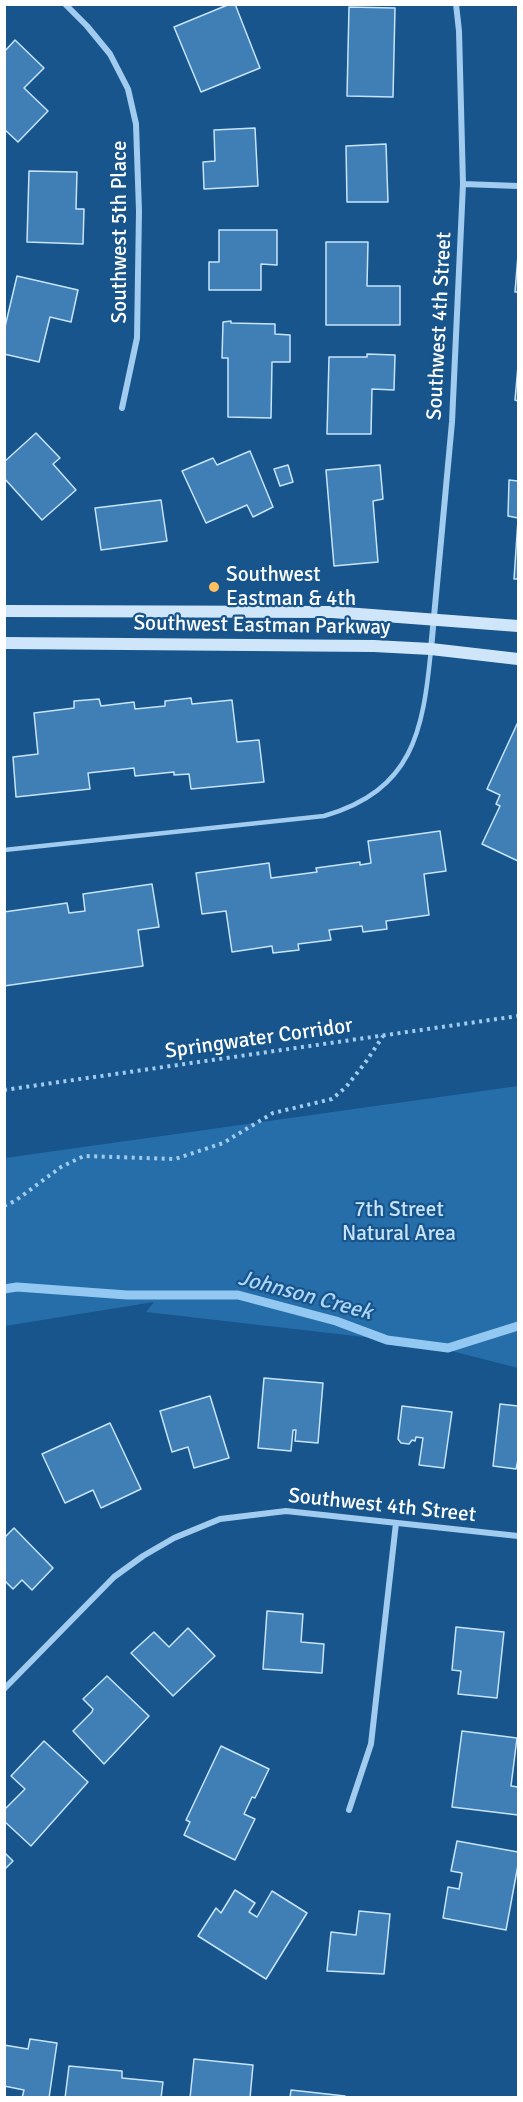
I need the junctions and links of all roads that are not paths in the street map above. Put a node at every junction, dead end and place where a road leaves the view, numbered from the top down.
1 (65, 4) edge
2 (456, 4) edge
3 (463, 184) junction
4 (519, 186) edge
5 (122, 408) dead end
6 (4, 611) edge
7 (434, 618) junction
8 (519, 626) edge
9 (4, 643) edge
10 (431, 649) junction
11 (519, 659) edge
12 (4, 850) edge
13 (396, 1523) junction
14 (519, 1536) edge
15 (4, 1689) edge
16 (349, 1810) dead end

1 - 5 street, Southwest 5th Place
2 - 3 street, Southwest 4th Street
3 - 4 street
3 - 7 street, Southwest 4th Street
6 - 7 main road, Southwest Eastman Parkway
7 - 8 main road, Southwest Eastman Parkway
7 - 10 street, Southwest 4th Street
9 - 10 main road, Southwest Eastman Parkway
10 - 11 main road, Southwest Eastman Parkway
10 - 12 lane
13 - 14 street, Southwest 4th Street
13 - 15 street, Southwest 4th Street
13 - 16 street

